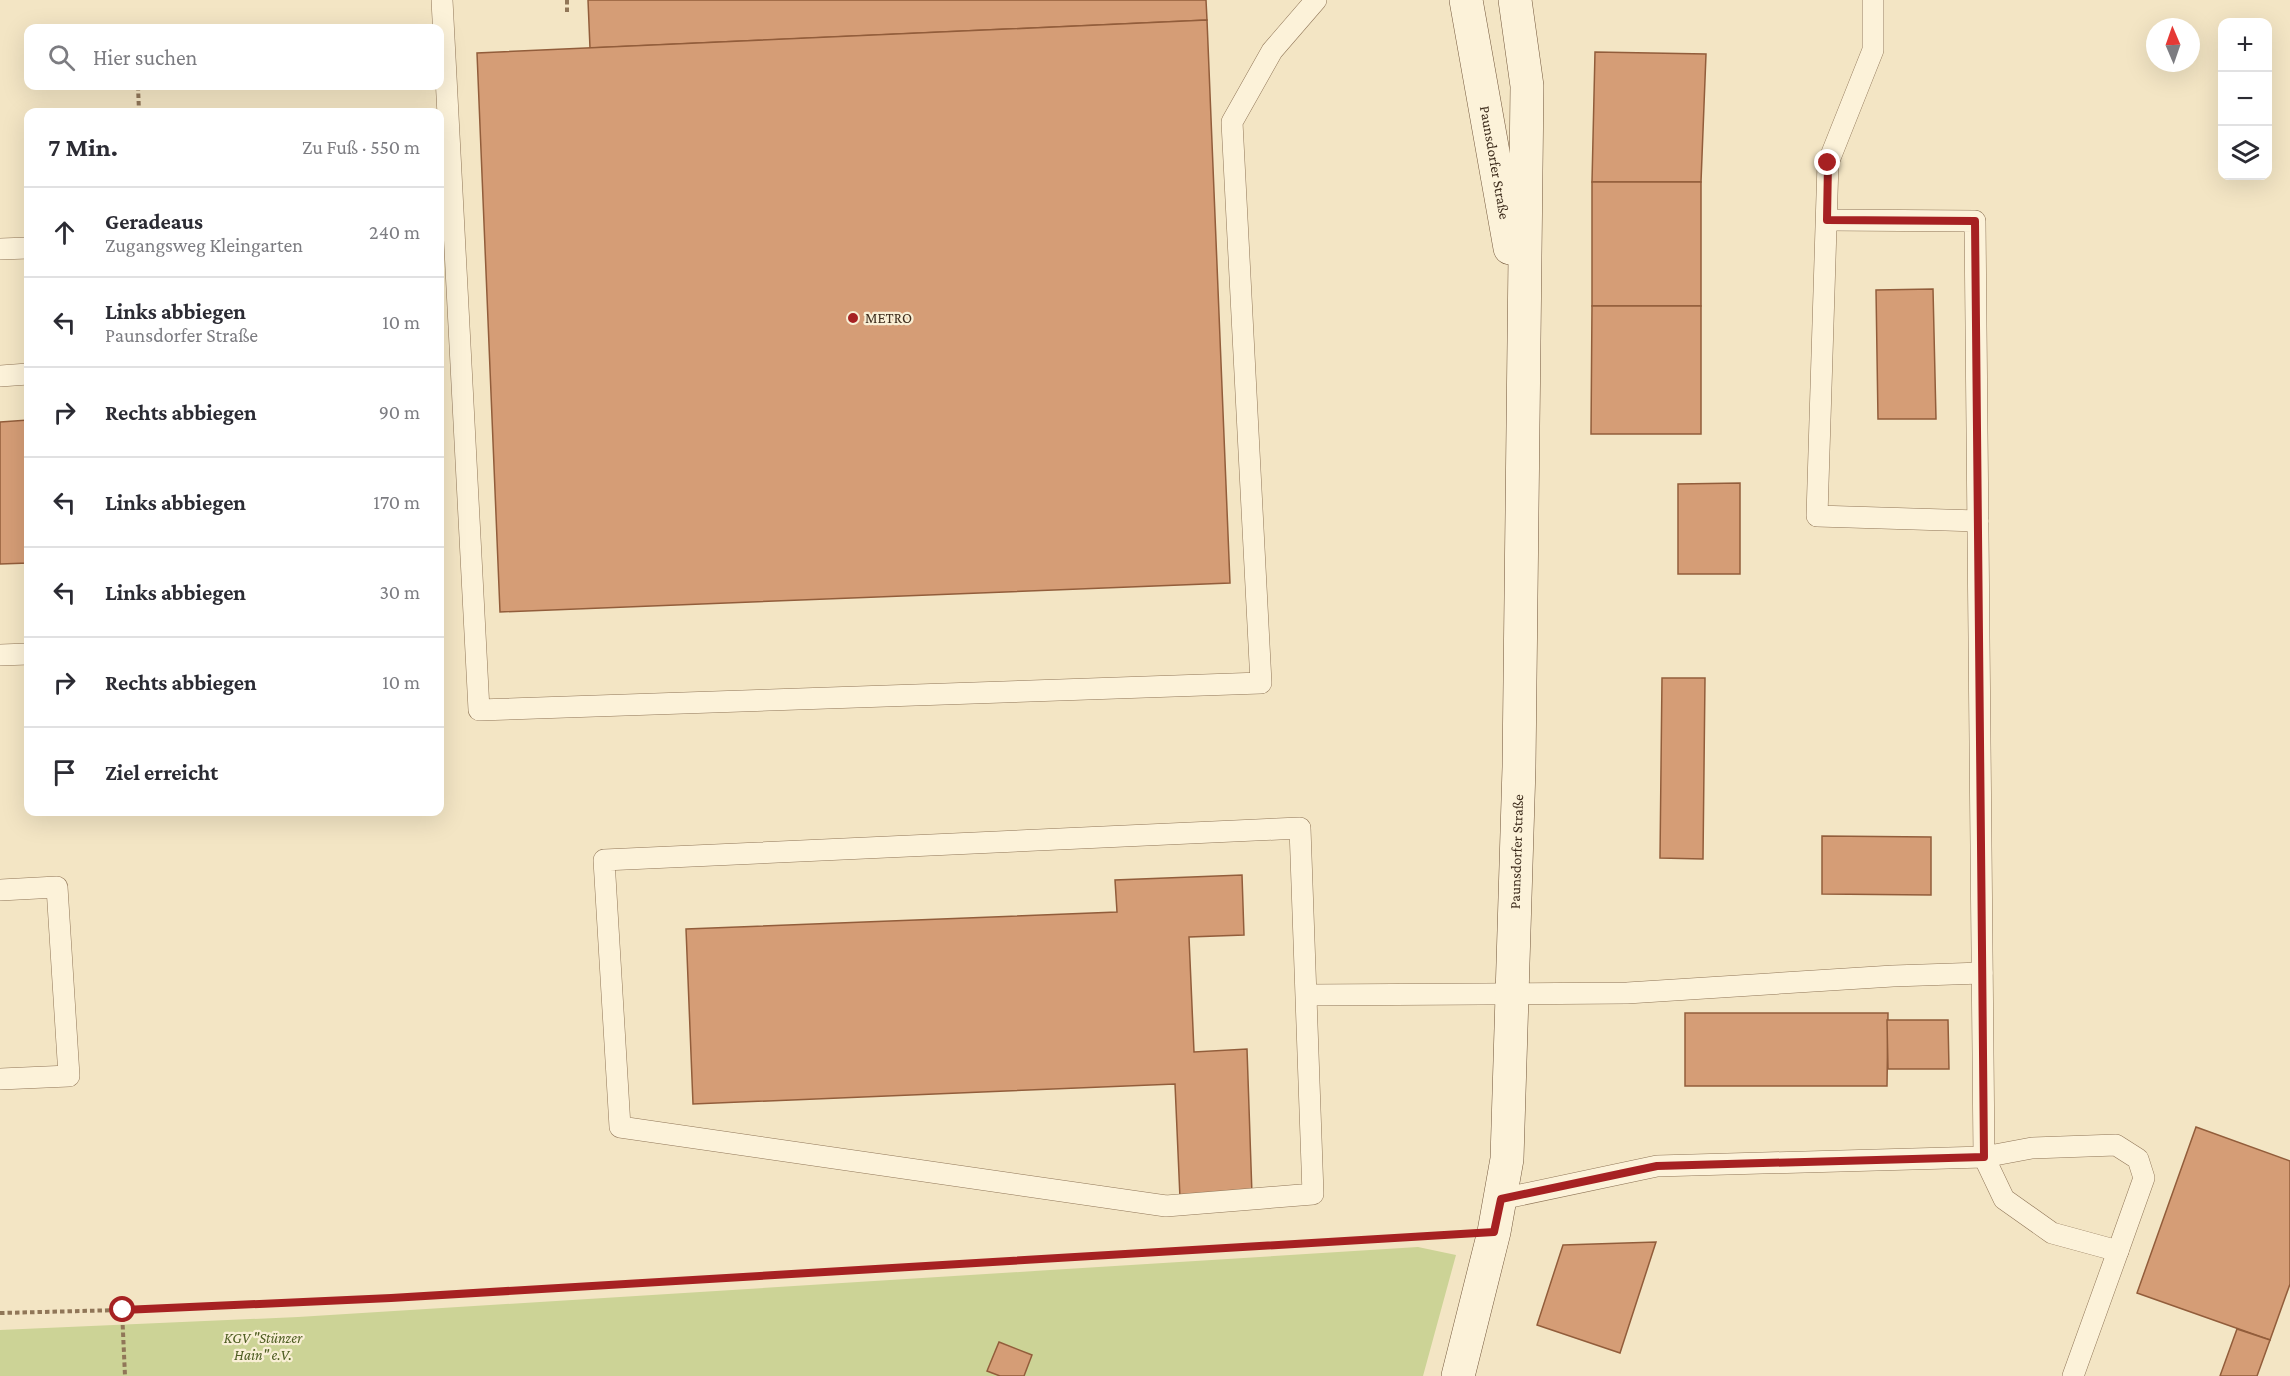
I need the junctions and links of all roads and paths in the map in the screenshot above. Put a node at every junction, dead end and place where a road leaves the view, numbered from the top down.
1 (442, 0) edge
2 (567, 0) edge
3 (1316, 0) edge
4 (1466, 0) edge
5 (1515, 0) edge
6 (1873, 0) edge
7 (567, 13) dead end
8 (443, 24) edge
9 (444, 38) edge
10 (138, 90) edge
11 (139, 108) edge
12 (1827, 220) junction
13 (24, 248) edge
14 (0, 249) edge
15 (1523, 324) junction
16 (24, 374) edge
17 (0, 376) edge
18 (1978, 521) junction
19 (24, 654) edge
20 (0, 655) edge
21 (0, 890) edge
22 (1982, 973) junction
23 (1513, 993) junction
24 (1307, 995) junction
25 (0, 1079) edge
26 (1984, 1157) junction
27 (1501, 1199) junction
28 (1494, 1232) junction
29 (2118, 1251) junction
30 (123, 1310) junction
31 (0, 1313) edge
32 (125, 1376) edge
33 (1458, 1376) edge
34 (2073, 1376) edge

1 - 8 lane
2 - 7 path
3 - 9 lane
4 - 15 main road, Paunsdorfer Straße
5 - 15 main road, Paunsdorfer Straße
6 - 12 lane
10 - 11 path
12 - 18 lane
12 - 18 lane
13 - 14 lane
15 - 23 main road, Paunsdorfer Straße
16 - 17 lane
18 - 22 lane
19 - 20 lane
21 - 25 lane
22 - 23 lane
22 - 26 lane
23 - 24 lane
23 - 27 main road, Paunsdorfer Straße
24 - 24 lane
26 - 27 lane
26 - 29 lane
26 - 29 lane
27 - 28 main road, Paunsdorfer Straße
28 - 30 path
28 - 33 main road, Paunsdorfer Straße
29 - 34 lane
30 - 31 path
30 - 32 path

